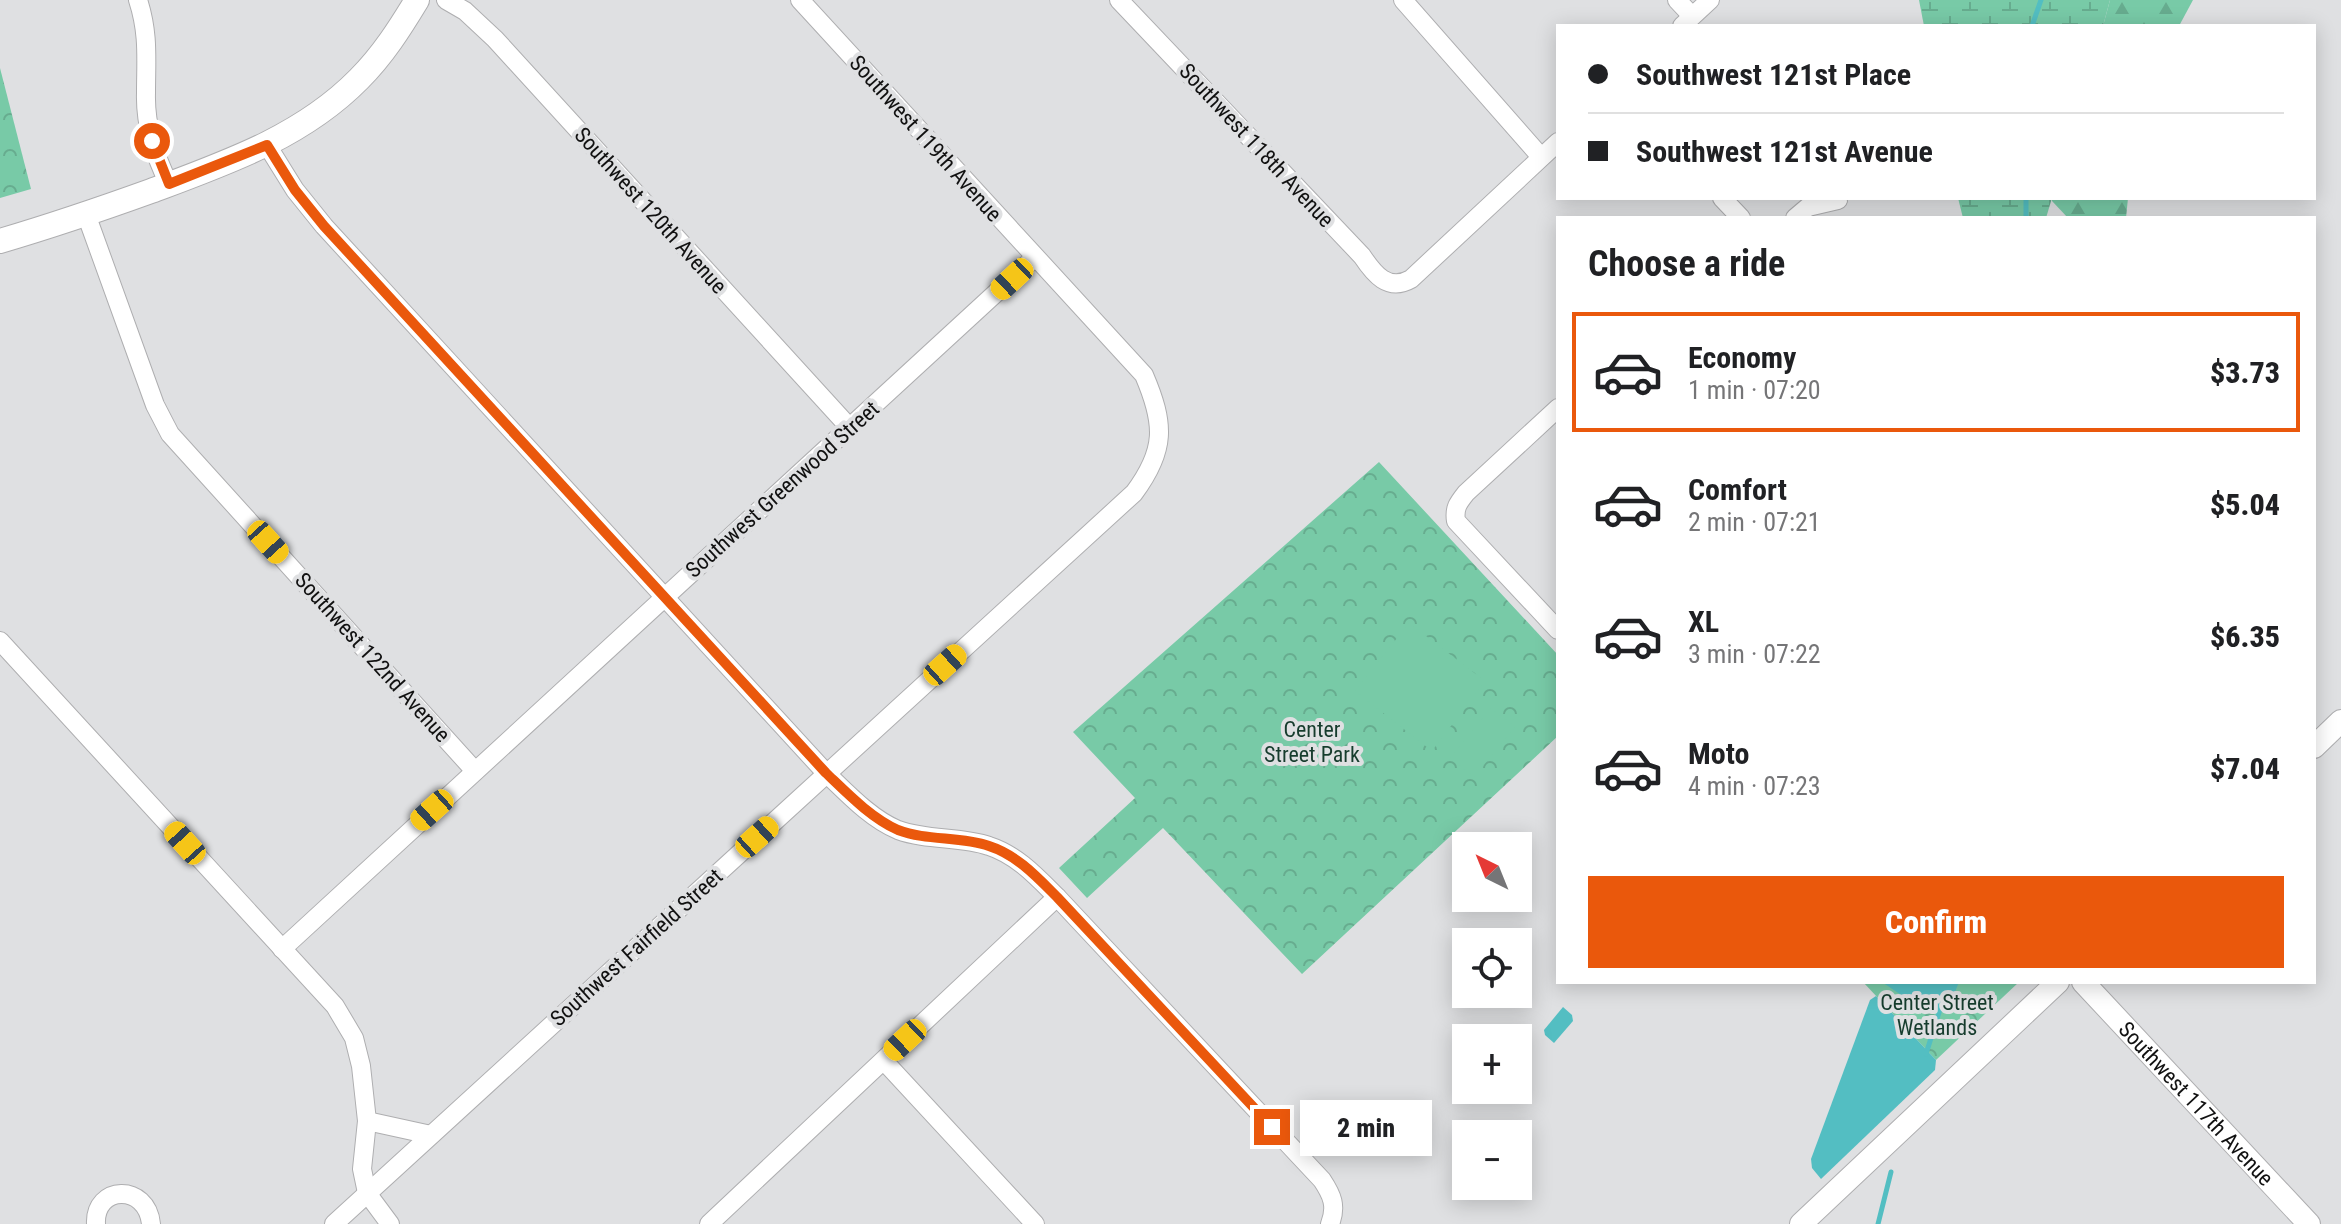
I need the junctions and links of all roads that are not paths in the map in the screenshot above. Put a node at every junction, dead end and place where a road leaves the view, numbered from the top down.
1 (138, 0) edge
2 (417, 0) edge
3 (446, 0) edge
4 (800, 0) edge
5 (1119, 0) edge
6 (1403, 0) edge
7 (1677, 0) edge
8 (1710, 0) edge
9 (1687, 21) edge
10 (1556, 144) edge
11 (267, 145) junction
12 (1541, 157) junction
13 (169, 184) junction
14 (1724, 200) edge
15 (1838, 200) dead end
16 (86, 214) junction
17 (1739, 216) edge
18 (1797, 216) edge
19 (0, 241) edge
20 (1035, 257) junction
21 (1556, 410) edge
22 (850, 428) junction
23 (1160, 428) joint
24 (663, 597) junction
25 (1556, 628) edge
26 (0, 641) edge
27 (2341, 721) edge
28 (2316, 745) edge
29 (475, 771) junction
30 (826, 773) junction
31 (1057, 897) junction
32 (282, 949) junction
33 (2056, 984) edge
34 (2085, 984) edge
35 (884, 1061) junction
36 (367, 1121) junction
37 (431, 1135) junction
38 (367, 1193) junction
39 (1332, 1218) edge
40 (712, 1223) edge
41 (96, 1224) edge
42 (151, 1224) edge
43 (334, 1224) edge
44 (390, 1224) edge
45 (1035, 1224) edge
46 (1801, 1224) edge
47 (2309, 1224) edge

1 - 13 street
2 - 11 main road
3 - 22 street, Southwest 120th Avenue
4 - 20 street, Southwest 119th Avenue
5 - 12 street, Southwest 118th Avenue
6 - 12 street
7 - 9 street
8 - 9 street
10 - 12 street
11 - 13 main road
11 - 24 street
13 - 16 main road
14 - 17 street
15 - 18 street
16 - 19 main road
16 - 29 street, Southwest 122nd Avenue
20 - 22 street, Southwest Greenwood Street
20 - 23 street, Southwest 119th Avenue
21 - 25 street
22 - 24 street, Southwest Greenwood Street
23 - 30 street, Southwest Fairfield Street
24 - 29 street, Southwest Greenwood Street
24 - 30 street
26 - 32 street
27 - 28 street
29 - 32 street, Southwest Greenwood Street
30 - 31 street
30 - 37 street, Southwest Fairfield Street
31 - 35 street
31 - 39 street
32 - 36 street
33 - 46 street
34 - 47 street, Southwest 117th Avenue
35 - 40 street
35 - 45 street
36 - 37 street
36 - 38 street
37 - 38 street, Southwest Fairfield Street
38 - 43 street, Southwest Fairfield Street
38 - 44 street
41 - 42 street

